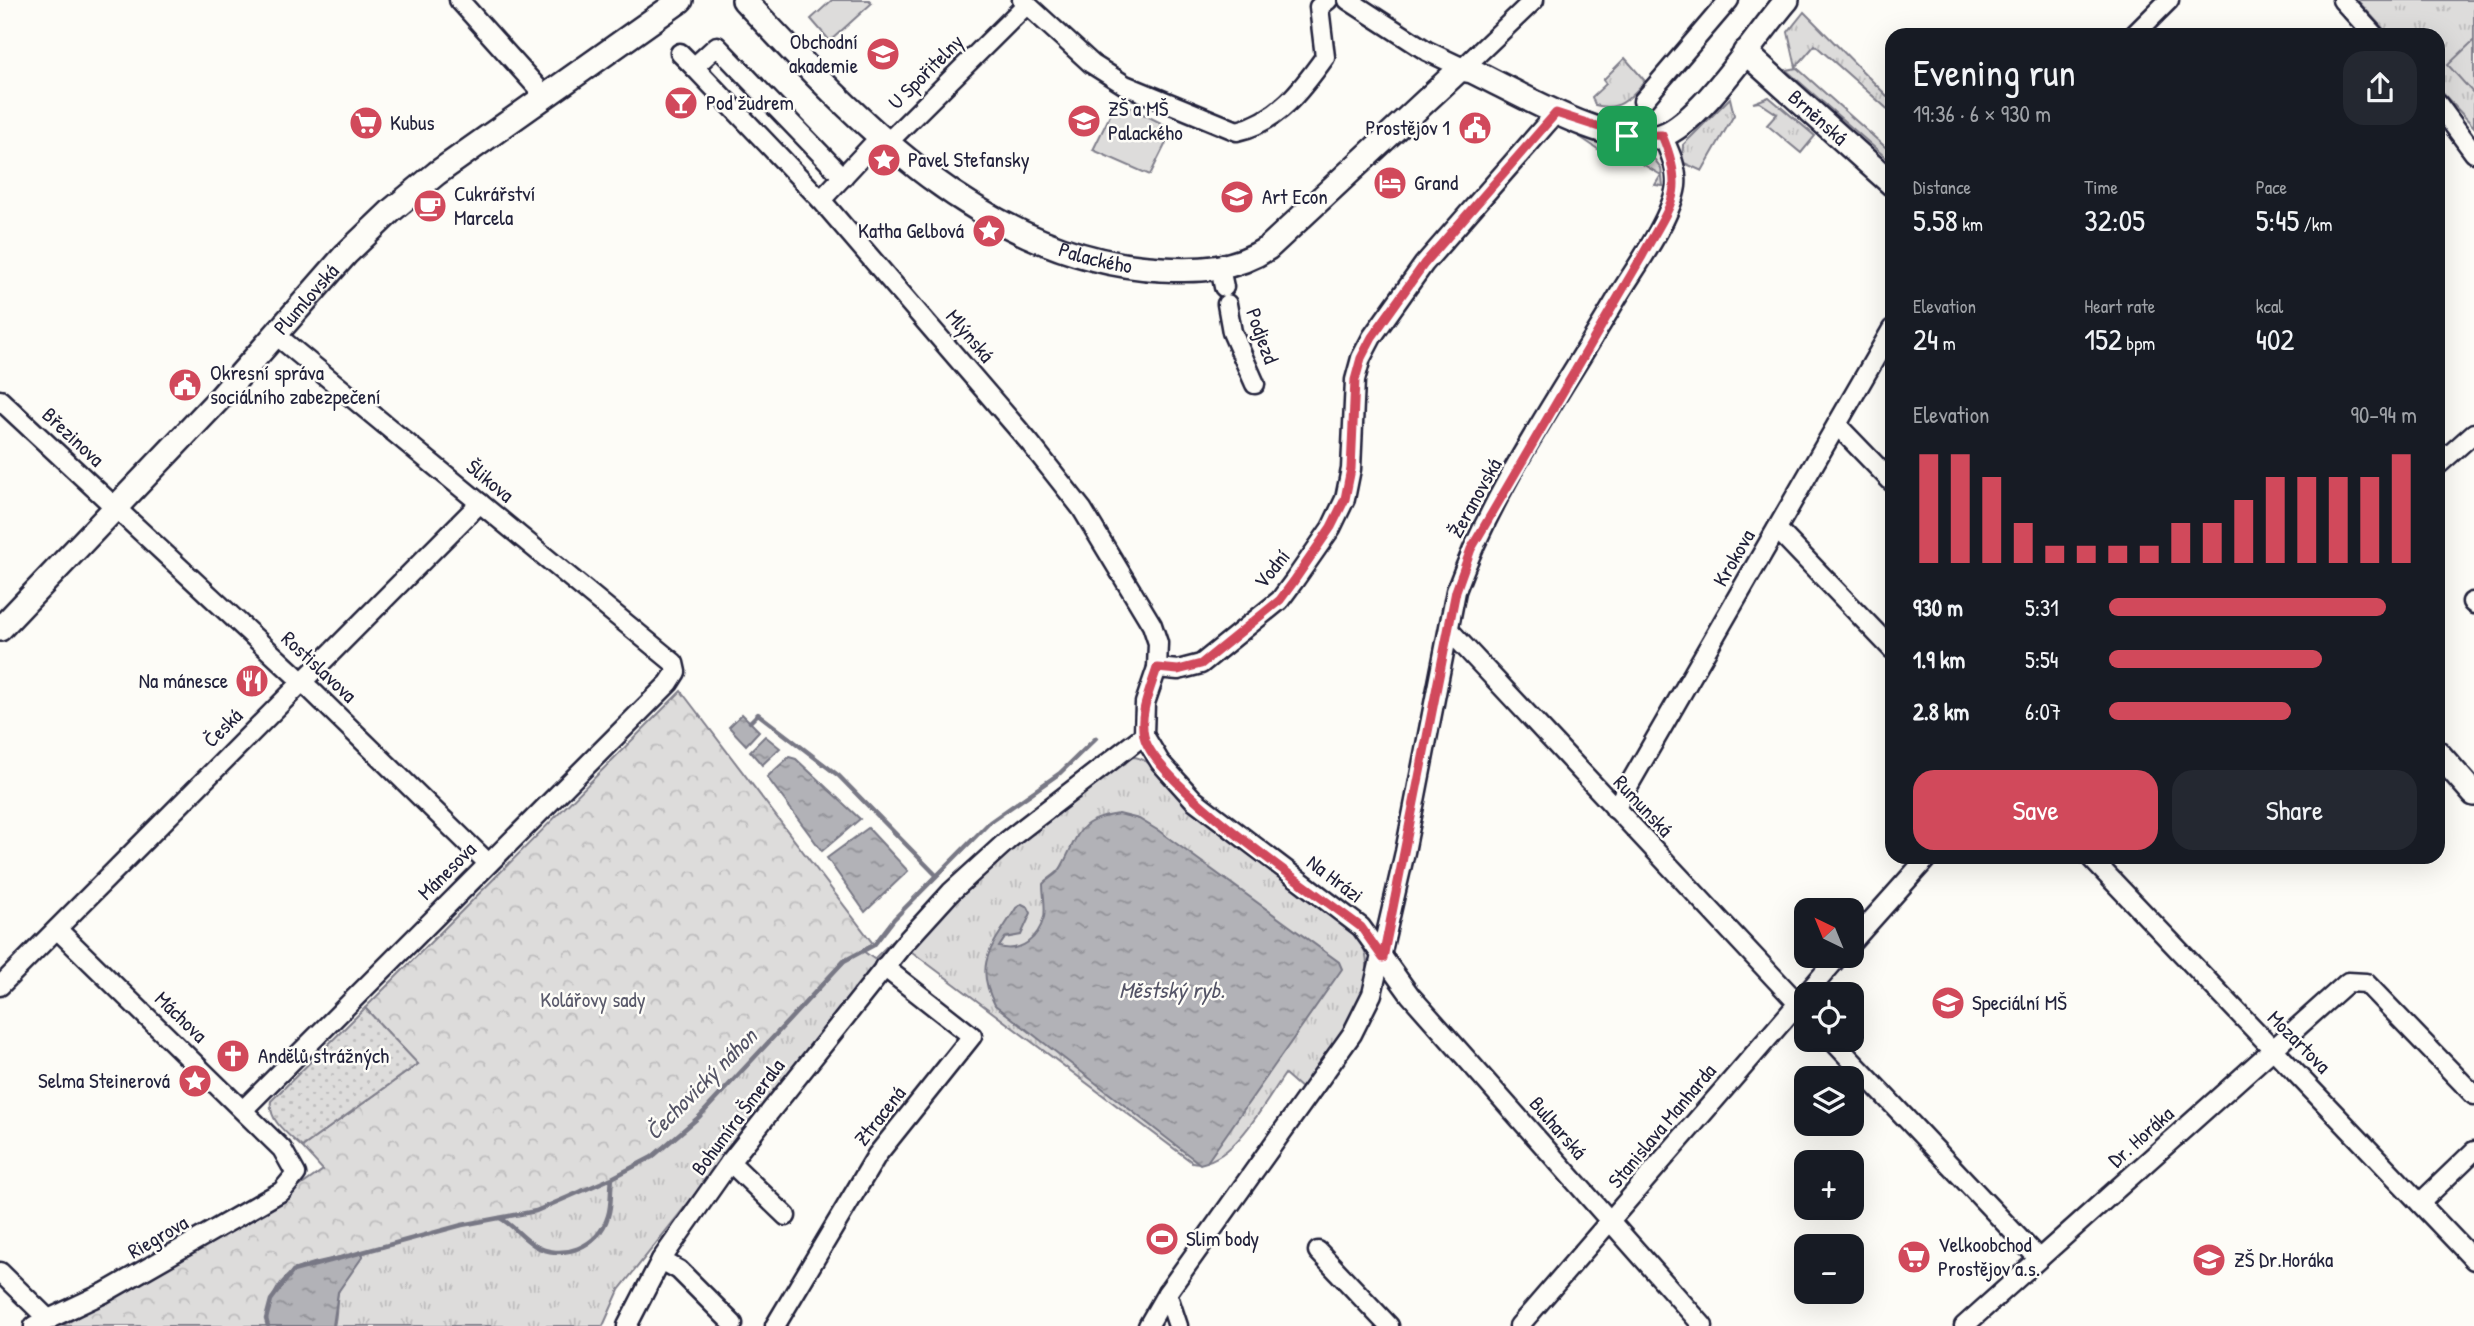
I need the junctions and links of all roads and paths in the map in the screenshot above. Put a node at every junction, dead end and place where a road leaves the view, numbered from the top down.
1 (458, 0) edge
2 (681, 0) edge
3 (744, 0) edge
4 (1348, 0) edge
5 (1534, 0) edge
6 (1729, 0) edge
7 (1787, 0) edge
8 (2169, 0) edge
9 (2342, 0) edge
10 (1025, 2) edge
11 (1323, 3) edge
12 (2141, 28) edge
13 (2368, 28) edge
14 (1745, 52) junction
15 (680, 53) dead end
16 (694, 67) junction
17 (1463, 68) junction
18 (545, 96) junction
19 (1643, 102) dead end
20 (1556, 113) junction
21 (2445, 114) edge
22 (1662, 135) junction
23 (883, 140) junction
24 (2474, 153) edge
25 (843, 177) junction
26 (1885, 178) edge
27 (821, 200) junction
28 (1224, 286) junction
29 (276, 335) junction
30 (1885, 341) edge
31 (1255, 384) dead end
32 (0, 400) edge
33 (1837, 425) junction
34 (2474, 433) edge
35 (2445, 459) edge
36 (1885, 475) edge
37 (480, 503) junction
38 (115, 508) junction
39 (1777, 529) junction
40 (0, 629) edge
41 (1449, 630) junction
42 (1885, 642) edge
43 (674, 663) joint
44 (1157, 668) junction
45 (301, 681) junction
46 (1144, 736) junction
47 (2445, 761) edge
48 (2474, 794) edge
49 (1615, 809) junction
50 (488, 863) junction
51 (1922, 864) edge
52 (2097, 864) edge
53 (57, 929) junction
54 (1864, 929) edge
55 (1383, 958) junction
56 (884, 967) junction
57 (0, 986) edge
58 (1794, 999) edge
59 (1794, 1016) edge
60 (2273, 1050) junction
61 (1843, 1052) edge
62 (2474, 1095) edge
63 (244, 1109) junction
64 (2474, 1151) edge
65 (730, 1162) junction
66 (296, 1174) joint
67 (2420, 1203) junction
68 (786, 1216) dead end
69 (1611, 1222) junction
70 (1318, 1251) dead end
71 (2038, 1258) junction
72 (661, 1260) junction
73 (2474, 1260) edge
74 (0, 1272) edge
75 (1167, 1293) junction
76 (41, 1323) edge
77 (733, 1324) dead end
78 (1386, 1325) edge
79 (627, 1326) edge
80 (775, 1326) edge
81 (1148, 1326) edge
82 (1178, 1326) edge
83 (1519, 1326) edge
84 (1703, 1326) edge
85 (1964, 1326) edge

1 - 18 street
2 - 18 main road, Plumlovská
3 - 23 main road, Palackého
4 - 17 street
5 - 17 street
6 - 19 street
7 - 14 main road
8 - 12 street
9 - 13 street
10 - 11 street
10 - 23 street, U Spořitelny
14 - 22 main road
14 - 26 main road, Brněnská
15 - 16 street, Mlýnská
16 - 25 street
16 - 27 street, Mlýnská
17 - 20 main road
17 - 28 main road, Palackého
18 - 29 main road, Plumlovská
20 - 22 main road
20 - 44 street, Vodní
21 - 24 street
22 - 41 street, Žeranovská
23 - 25 street, U Spořitelny
23 - 28 main road, Palackého
25 - 27 street, U Spořitelny
27 - 44 street, Mlýnská
28 - 31 street, Podjezd
29 - 37 street, Šlikova
29 - 38 main road, Plumlovská
30 - 33 street, Krokova
32 - 38 street, Březinova
33 - 36 street
33 - 39 street, Krokova
34 - 35 street
37 - 43 street, Šlikova
37 - 45 street, Česká
38 - 40 main road, Plumlovská
38 - 45 street, Rostislavova
39 - 42 street
39 - 49 street, Krokova
41 - 49 street, Rumunská
41 - 55 street, Žeranovská
43 - 50 street, Mánesova
44 - 46 street
45 - 50 street, Rostislavova
45 - 53 street, Česká
46 - 55 street, Na Hrázi
46 - 56 street, Bohumíra Šmerala
47 - 48 main road
49 - 58 street, Rumunská
50 - 63 street, Mánesova
51 - 54 street
52 - 60 street, Mozartova
53 - 57 street, Česká
53 - 63 street, Máchova
55 - 69 street, Bulharská
55 - 75 street
56 - 65 street, Bohumíra Šmerala
56 - 80 street, Ztracená
59 - 69 street, Stanislava Manharda
60 - 62 street, Dr. Horáka
60 - 67 street, Mozartova
60 - 71 street, Dr. Horáka
61 - 71 street
63 - 66 street, Máchova
64 - 67 street
65 - 68 street
65 - 72 street, Bohumíra Šmerala
66 - 76 street, Riegrova
67 - 73 street, Mozartova
69 - 83 street, Stanislava Manharda
69 - 84 street, Bulharská
70 - 78 street
71 - 85 street, Dr. Horáka
72 - 77 street
72 - 79 street, Bohumíra Šmerala
74 - 76 street
75 - 81 street
75 - 82 street

